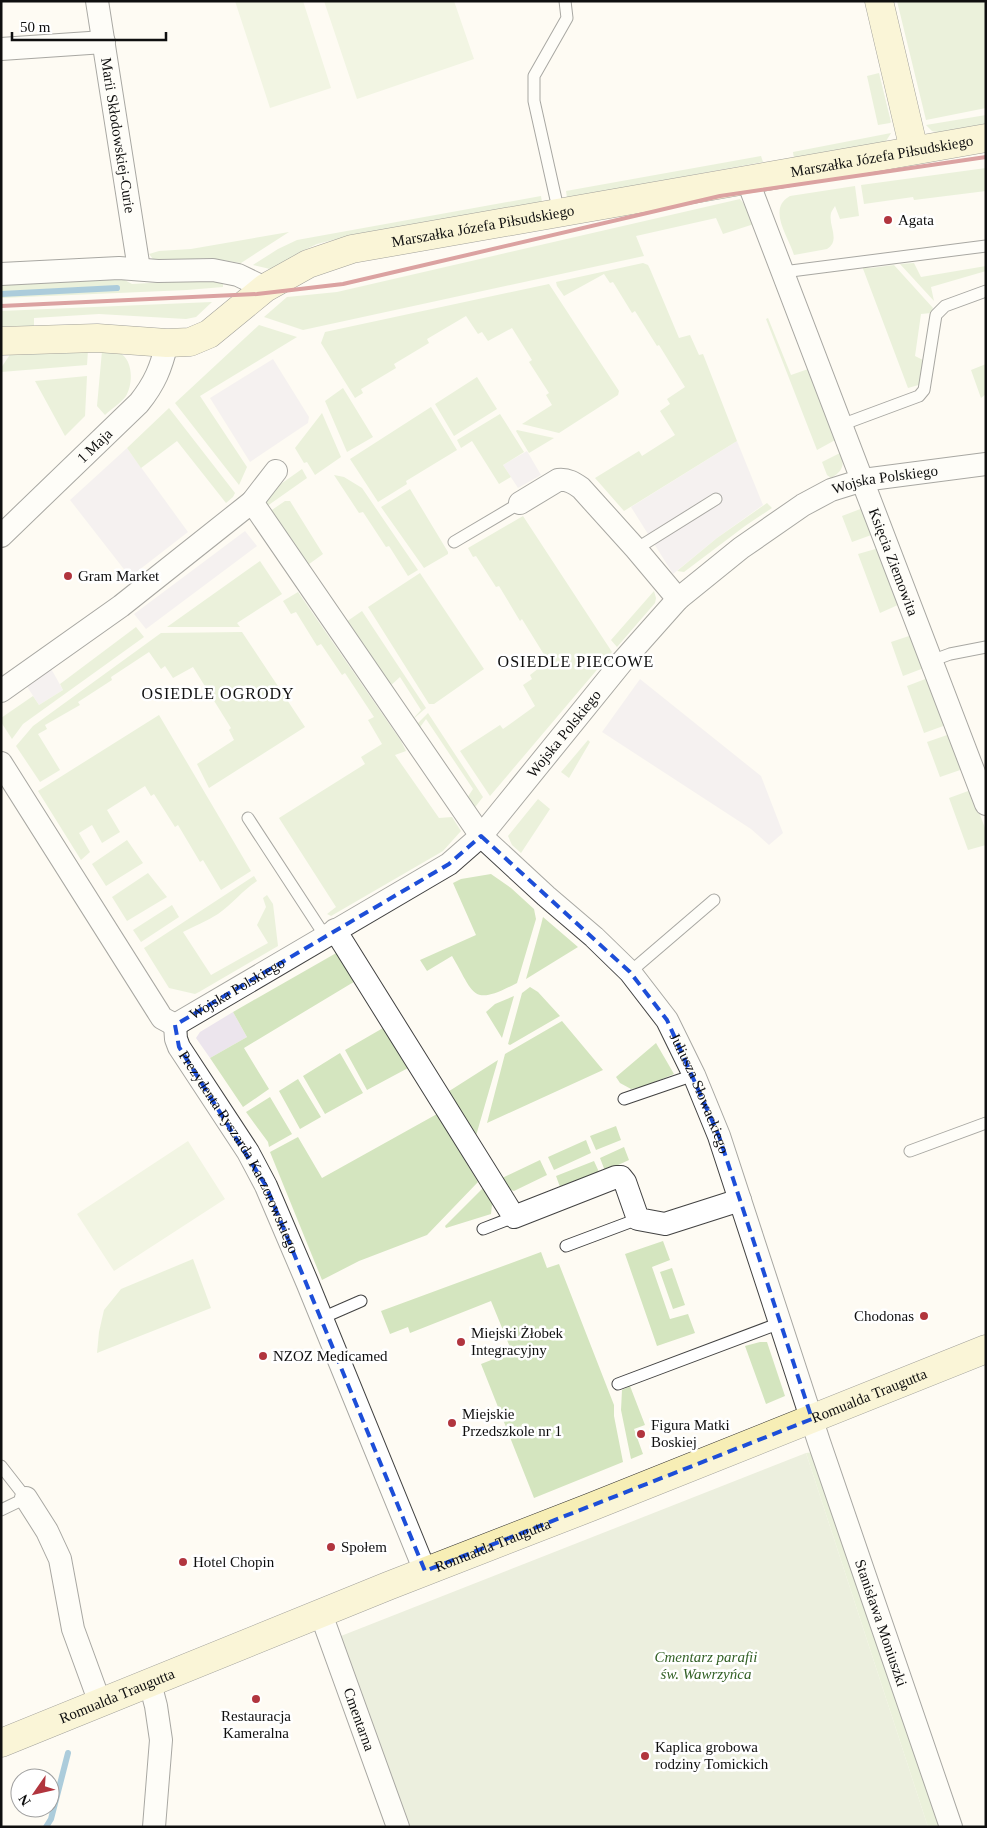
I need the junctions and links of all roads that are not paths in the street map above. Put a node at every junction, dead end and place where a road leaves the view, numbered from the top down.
1 (97, 1) edge
2 (565, 1) edge
3 (878, 1) edge
4 (104, 42) junction
5 (1, 49) edge
6 (986, 138) edge
7 (914, 150) junction
8 (748, 179) junction
9 (559, 213) junction
10 (986, 246) edge
11 (139, 269) junction
12 (783, 272) junction
13 (1, 274) edge
14 (265, 288) junction
15 (986, 291) edge
16 (1, 341) edge
17 (167, 343) junction
18 (1, 345) edge
19 (841, 425) junction
20 (986, 464) edge
21 (276, 471) dead end
22 (863, 480) junction
23 (716, 499) dead end
24 (252, 502) junction
25 (520, 503) joint
26 (1, 536) edge
27 (454, 542) dead end
28 (636, 549) junction
29 (678, 599) junction
30 (986, 648) edge
31 (931, 661) junction
32 (1, 691) edge
33 (1, 763) edge
34 (986, 804) edge
35 (248, 818) dead end
36 (481, 836) junction
37 (714, 900) dead end
38 (330, 933) junction
39 (630, 972) junction
40 (175, 1025) junction
41 (694, 1075) junction
42 (624, 1099) dead end
43 (986, 1123) edge
44 (910, 1151) dead end
45 (740, 1200) junction
46 (514, 1217) junction
47 (638, 1219) junction
48 (483, 1229) dead end
49 (566, 1246) dead end
50 (361, 1301) dead end
51 (322, 1318) junction
52 (780, 1324) junction
53 (986, 1350) edge
54 (618, 1384) dead end
55 (812, 1419) junction
56 (1, 1466) edge
57 (26, 1498) junction
58 (1, 1510) edge
59 (425, 1571) junction
60 (321, 1614) junction
61 (150, 1684) junction
62 (100, 1703) junction
63 (1, 1743) edge
64 (149, 1823) edge
65 (398, 1827) edge
66 (951, 1827) edge

1 - 4 street, Marii Skłodowskiej-Curie
2 - 9 lane
3 - 7 street
4 - 5 street
4 - 11 street, Marii Skłodowskiej-Curie
6 - 7 street, Marszałka Józefa Piłsudskiego
7 - 8 street, Marszałka Józefa Piłsudskiego
8 - 9 street, Marszałka Józefa Piłsudskiego
8 - 12 street, Księcia Ziemowita
9 - 14 street, Marszałka Józefa Piłsudskiego
10 - 12 lane
11 - 13 street
11 - 14 street
12 - 19 street, Księcia Ziemowita
14 - 17 street, Marszałka Józefa Piłsudskiego
15 - 19 lane
16 - 17 street, Marszałka Józefa Piłsudskiego
16 - 18 lane
17 - 26 street, 1 Maja
19 - 22 street, Księcia Ziemowita
20 - 22 street, Wojska Polskiego
21 - 24 street
22 - 29 street, Wojska Polskiego
22 - 31 street, Księcia Ziemowita
23 - 28 lane
24 - 32 street
24 - 36 street, Juliusza Słowackiego
25 - 27 lane
25 - 28 street
28 - 29 street
29 - 36 street, Wojska Polskiego
30 - 31 lane
31 - 34 street, Księcia Ziemowita
33 - 40 street
35 - 38 lane
36 - 38 street, Wojska Polskiego
36 - 39 street, Juliusza Słowackiego
37 - 39 lane
38 - 40 street, Wojska Polskiego
38 - 46 street
39 - 41 street, Juliusza Słowackiego
40 - 51 street, Prezydenta Ryszarda Kaczorowskiego
41 - 42 lane
41 - 45 street, Juliusza Słowackiego
43 - 44 lane
45 - 47 street
45 - 52 street, Juliusza Słowackiego
46 - 47 street
46 - 48 lane
47 - 49 lane
50 - 51 lane
51 - 59 street, Prezydenta Ryszarda Kaczorowskiego
52 - 54 lane
52 - 55 street, Juliusza Słowackiego
53 - 55 street, Romualda Traugutta
55 - 59 street, Romualda Traugutta
55 - 66 street, Stanisława Moniuszki
56 - 57 lane
57 - 58 lane
57 - 62 street
59 - 60 street, Romualda Traugutta
60 - 61 street, Romualda Traugutta
60 - 65 street, Cmentarna
61 - 62 street, Romualda Traugutta
61 - 64 street
62 - 63 street, Romualda Traugutta

